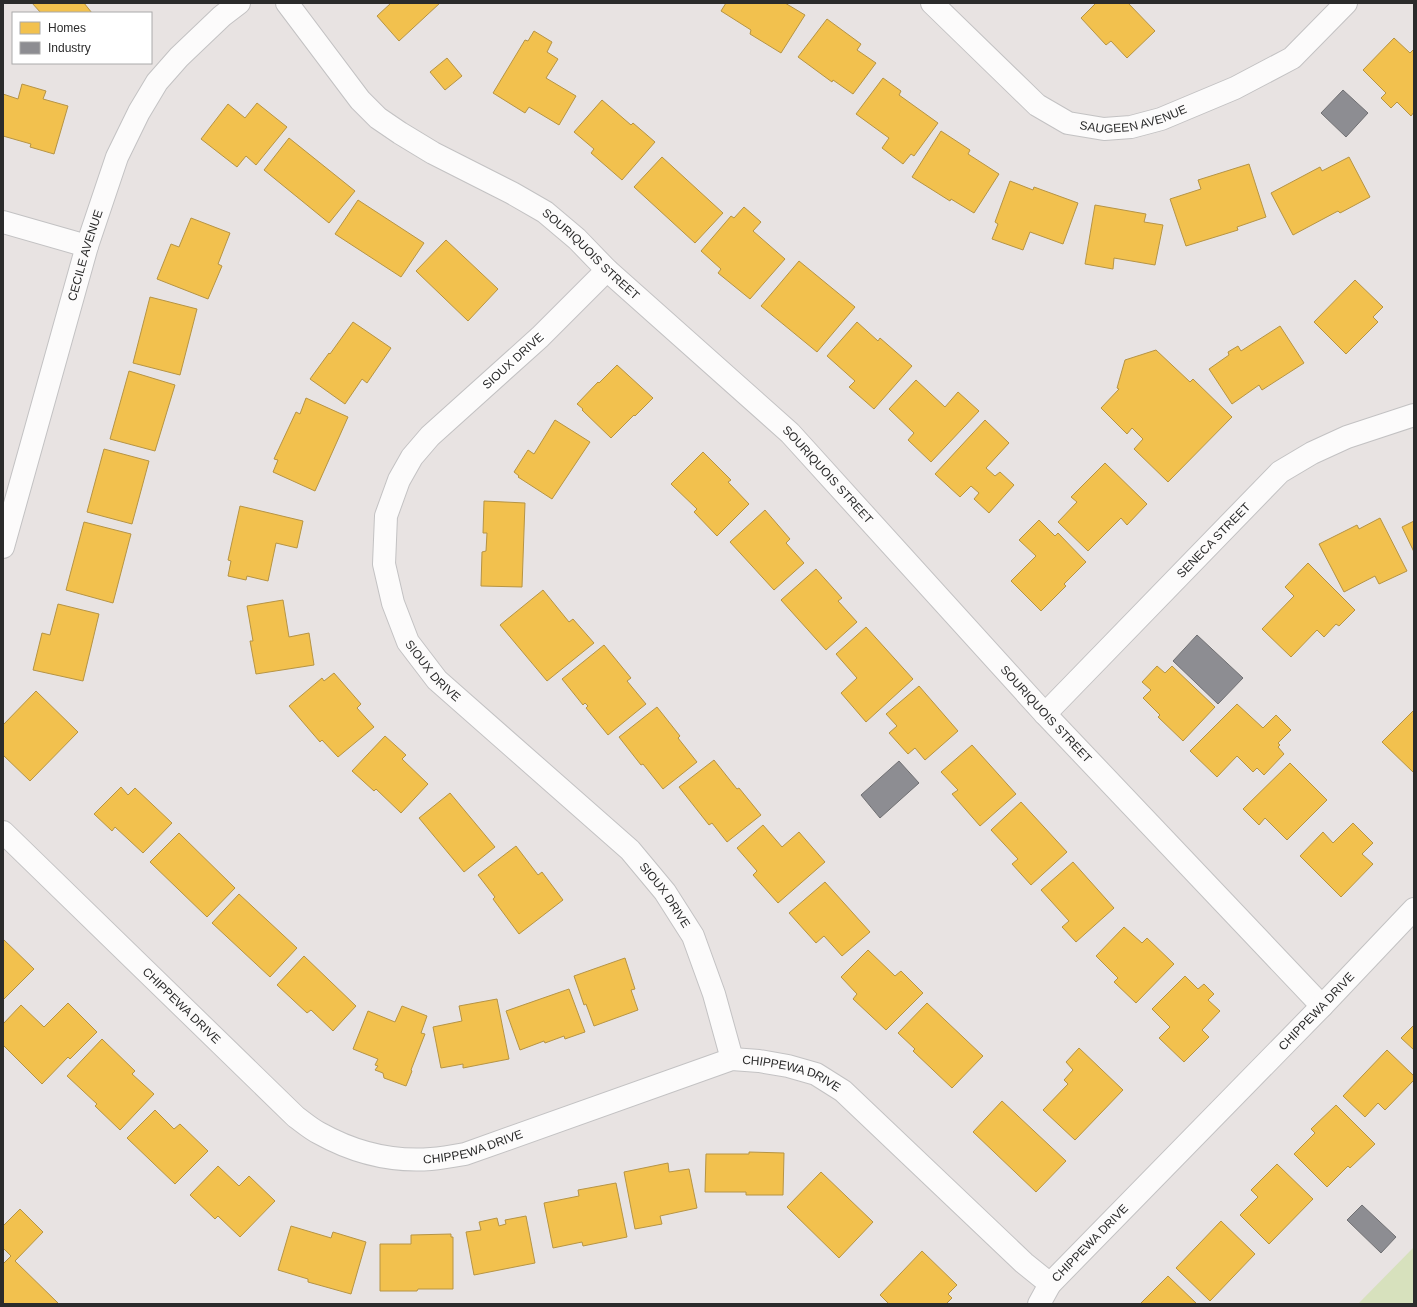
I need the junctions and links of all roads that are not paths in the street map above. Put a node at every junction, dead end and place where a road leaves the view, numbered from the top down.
1 (239, 3) edge
2 (287, 3) edge
3 (932, 3) edge
4 (1346, 3) edge
5 (3, 222) edge
6 (87, 246) junction
7 (607, 270) junction
8 (1414, 415) edge
9 (3, 547) edge
10 (1045, 714) junction
11 (3, 832) edge
12 (1414, 909) edge
13 (1322, 1006) junction
14 (732, 1059) junction
15 (1050, 1284) junction
16 (1039, 1304) edge

1 - 6 street, CECILE AVENUE
2 - 7 street, SOURIQUOIS STREET
3 - 4 street, SAUGEEN AVENUE
5 - 6 street
6 - 9 street, CECILE AVENUE
7 - 10 street, SOURIQUOIS STREET
7 - 14 street, SIOUX DRIVE
8 - 10 street, SENECA STREET
10 - 13 street, SOURIQUOIS STREET
11 - 14 street, CHIPPEWA DRIVE
12 - 13 street, CHIPPEWA DRIVE
13 - 15 street, CHIPPEWA DRIVE
14 - 15 street, CHIPPEWA DRIVE
15 - 16 street

